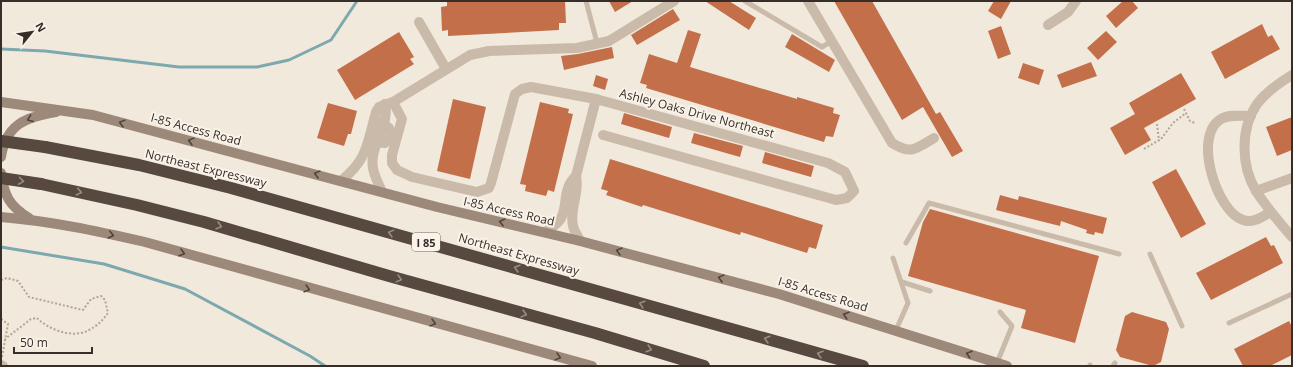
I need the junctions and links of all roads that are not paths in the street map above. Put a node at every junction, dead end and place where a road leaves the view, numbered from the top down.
1 (586, 1) edge
2 (674, 1) edge
3 (745, 1) edge
4 (808, 1) edge
5 (1076, 1) edge
6 (419, 22) dead end
7 (1048, 25) dead end
8 (832, 41) junction
9 (597, 43) junction
10 (446, 69) junction
11 (1292, 75) edge
12 (596, 99) junction
13 (6, 102) edge
14 (389, 103) junction
15 (68, 111) junction
16 (1251, 116) junction
17 (603, 134) dead end
18 (934, 138) dead end
19 (1, 141) edge
20 (372, 142) junction
21 (1, 157) edge
22 (1, 173) edge
23 (1, 178) edge
24 (1292, 178) edge
25 (341, 181) junction
26 (1256, 191) junction
27 (382, 192) junction
28 (570, 201) junction
29 (1271, 212) junction
30 (2, 217) edge
31 (32, 220) junction
32 (545, 232) junction
33 (1292, 237) edge
34 (580, 241) junction
35 (906, 243) dead end
36 (1119, 254) dead end
37 (1150, 254) dead end
38 (893, 258) dead end
39 (902, 282) junction
40 (930, 291) dead end
41 (1292, 294) edge
42 (1000, 312) dead end
43 (1229, 323) dead end
44 (1182, 326) dead end
45 (896, 330) junction
46 (1002, 364) edge
47 (592, 366) edge
48 (704, 366) edge
49 (863, 366) edge

1 - 9 lane
2 - 9 street
3 - 8 lane
4 - 8 street
5 - 7 street
6 - 10 street
8 - 18 street
9 - 10 street
10 - 14 street
11 - 16 street
12 - 14 street, Ashley Oaks Drive Northeast
12 - 17 street, Ashley Oaks Drive Northeast
12 - 28 street
13 - 15 main road, I-85 Access Road
14 - 20 street
15 -> 21 main road
25 -> 15 main road, I-85 Access Road
16 - 26 street
16 - 29 street
49 -> 19 highway, Northeast Expressway / I 85, bridge
20 - 25 street
20 - 27 street
22 - 31 main road
23 -> 48 highway, bridge
24 - 26 street
25 - 27 main road, I-85 Access Road
26 - 29 street
32 -> 27 main road, I-85 Access Road
28 - 32 street
28 - 34 street
29 - 33 street
30 - 31 main road
31 -> 47 main road
32 - 34 main road, I-85 Access Road
45 -> 34 main road, I-85 Access Road
35 - 36 lane
37 - 44 lane
38 - 39 lane
39 - 40 lane
39 - 45 lane
41 - 43 lane
42 - 46 lane
46 -> 45 main road, I-85 Access Road

